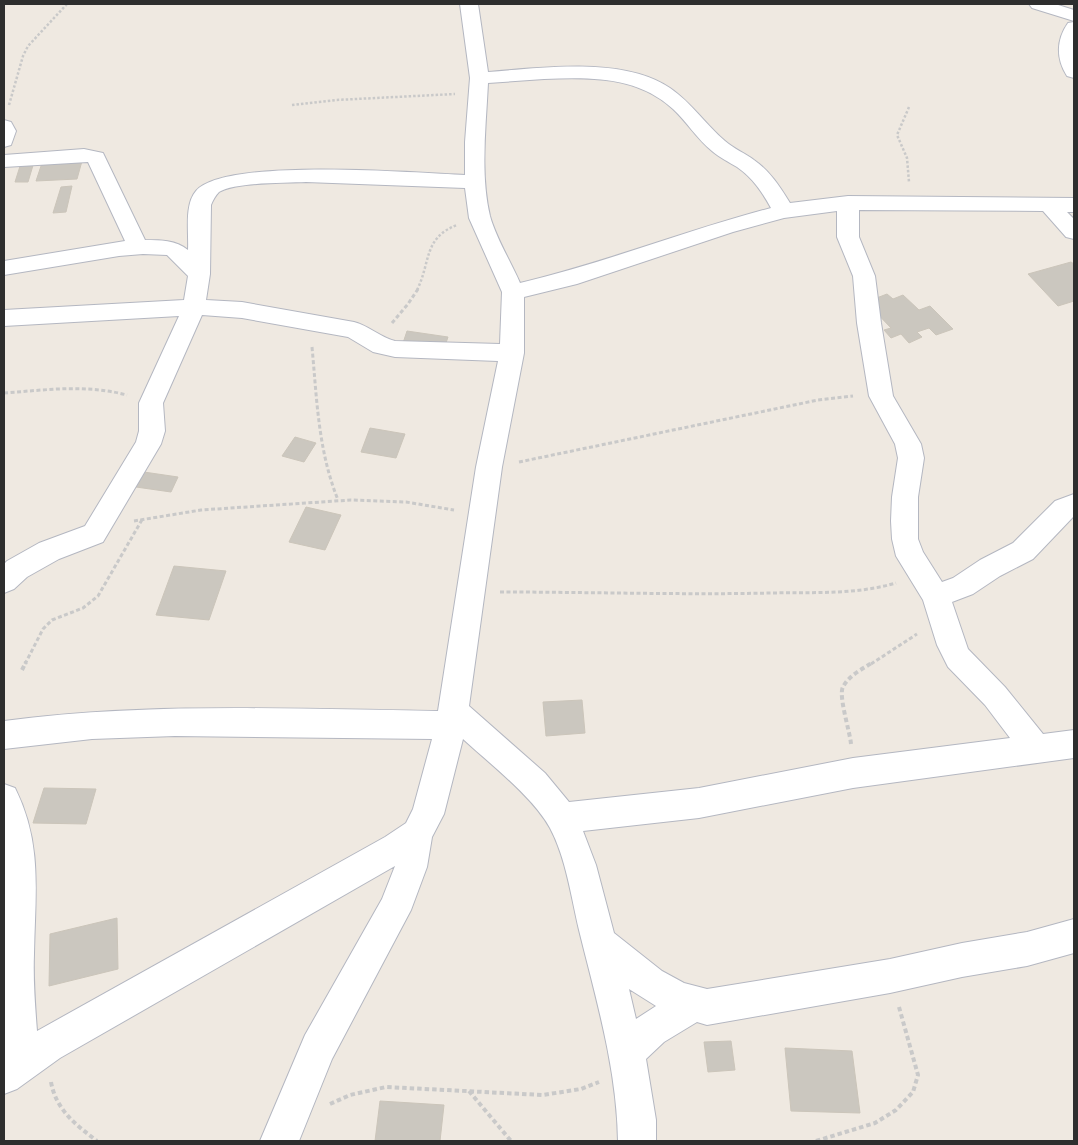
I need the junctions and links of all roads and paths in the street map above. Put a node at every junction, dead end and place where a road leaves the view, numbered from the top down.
1 (68, 4) edge
2 (469, 4) edge
3 (1038, 4) edge
4 (1074, 16) edge
5 (1074, 27) edge
6 (1074, 72) edge
7 (478, 85) junction
8 (292, 105) dead end
9 (8, 106) dead end
10 (909, 107) dead end
11 (4, 126) edge
12 (4, 141) edge
13 (4, 161) edge
14 (475, 182) junction
15 (848, 203) junction
16 (917, 204) junction
17 (1074, 204) edge
18 (1048, 205) junction
19 (784, 211) junction
20 (480, 218) junction
21 (1074, 232) edge
22 (138, 247) junction
23 (4, 268) edge
24 (198, 274) junction
25 (514, 292) junction
26 (194, 307) junction
27 (4, 318) edge
28 (307, 322) junction
29 (375, 342) junction
30 (512, 353) junction
31 (4, 393) edge
32 (881, 396) junction
33 (151, 403) junction
34 (488, 468) junction
35 (338, 500) junction
36 (1074, 504) edge
37 (483, 515) junction
38 (143, 518) junction
39 (94, 534) junction
40 (920, 573) junction
41 (4, 581) edge
42 (470, 592) junction
43 (939, 605) junction
44 (22, 670) dead end
45 (452, 718) junction
46 (4, 734) edge
47 (1074, 744) edge
48 (1036, 748) junction
49 (854, 772) junction
50 (4, 799) edge
51 (562, 818) junction
52 (416, 834) junction
53 (1074, 936) edge
54 (601, 944) junction
55 (890, 976) junction
56 (693, 1005) junction
57 (24, 1061) edge
58 (629, 1062) junction
59 (469, 1091) junction
60 (283, 1132) edge
61 (97, 1141) edge
62 (511, 1141) edge
63 (637, 1141) edge
64 (816, 1141) edge

1 - 9 path
2 - 7 street
3 - 4 street
5 - 6 street
7 - 8 path
7 - 14 street
7 - 19 street
10 - 16 path
11 - 12 street
13 - 22 street
14 - 20 street
14 - 24 street
15 - 16 street
15 - 19 street
15 - 32 street
16 - 18 street
17 - 18 street
18 - 21 street
19 - 25 street
20 - 25 street
20 - 29 path
22 - 23 street
22 - 24 street
24 - 26 street
25 - 30 street
26 - 27 street
26 - 28 street
26 - 33 street
28 - 29 street
28 - 35 path
29 - 30 street
30 - 34 street
31 - 33 path
32 - 34 path
32 - 40 street
33 - 39 street
34 - 37 street
35 - 37 path
35 - 38 path
36 - 43 street
37 - 42 street
38 - 39 path
38 - 44 path
39 - 41 street
40 - 42 path
40 - 43 street
42 - 45 street
43 - 48 street
43 - 49 path
45 - 46 street
45 - 51 street
45 - 52 street
47 - 48 street
48 - 49 street
49 - 51 street
50 - 57 street
51 - 54 street
52 - 57 street
52 - 60 street
53 - 55 street
54 - 56 street
54 - 58 street
55 - 56 street
55 - 64 path
56 - 58 street
57 - 61 path
58 - 59 path
58 - 63 street
59 - 60 path
59 - 62 path

